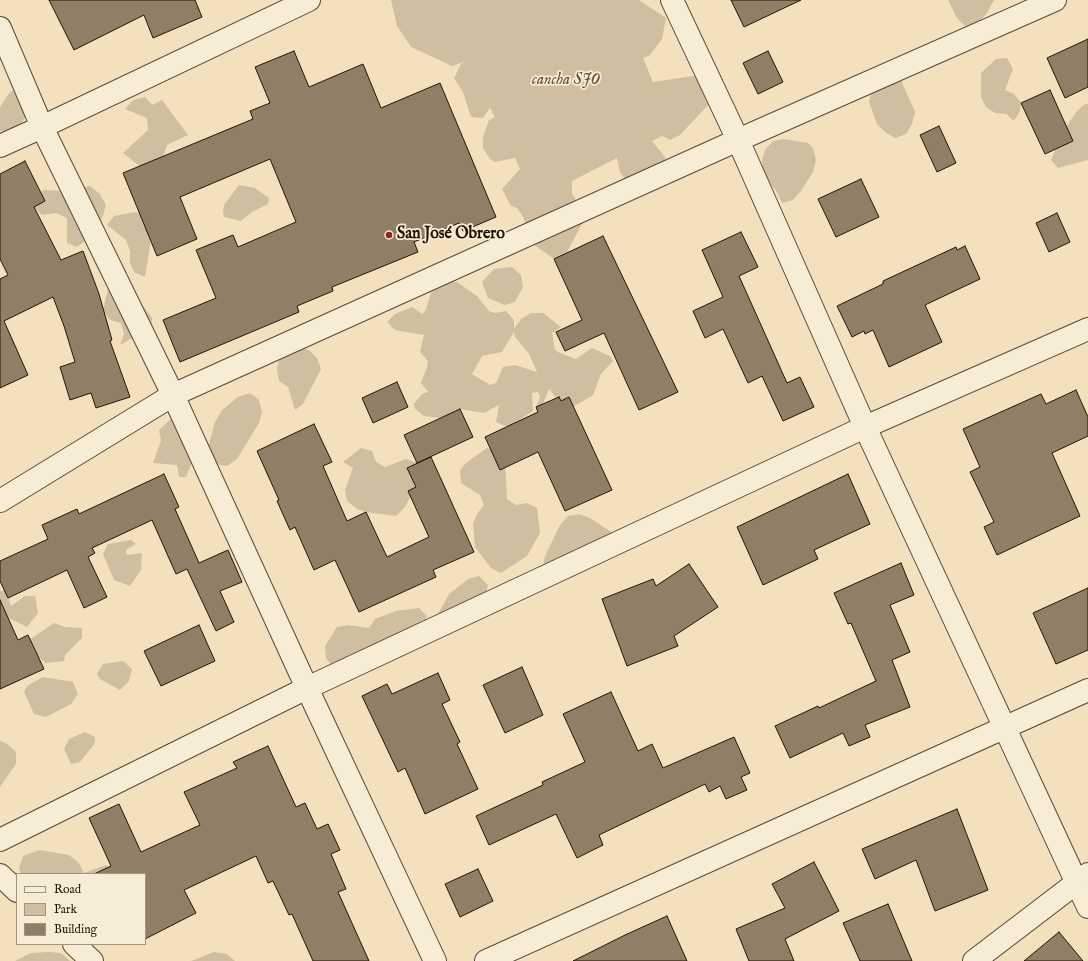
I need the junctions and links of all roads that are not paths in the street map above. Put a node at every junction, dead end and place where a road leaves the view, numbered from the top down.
1 (309, 0) edge
2 (672, 0) edge
3 (1056, 0) edge
4 (0, 28) edge
5 (42, 127) junction
6 (738, 140) junction
7 (0, 146) edge
8 (1088, 329) edge
9 (173, 395) junction
10 (865, 427) junction
11 (0, 501) edge
12 (307, 688) junction
13 (1088, 690) edge
14 (1006, 728) junction
15 (0, 840) edge
16 (0, 875) edge
17 (1083, 879) edge
18 (16, 890) edge
19 (1088, 907) edge
20 (75, 945) edge
21 (92, 961) edge
22 (435, 961) edge
23 (486, 961) edge
24 (974, 961) edge

1 - 5 street
2 - 6 street
3 - 6 street
4 - 5 street
5 - 7 street
5 - 9 street
6 - 9 street
6 - 10 street
8 - 10 street
9 - 11 street
9 - 12 street
10 - 12 street
10 - 14 street
12 - 15 street
12 - 22 street
13 - 14 street
14 - 17 street
14 - 23 street
16 - 18 street
17 - 19 street
17 - 24 street
20 - 21 street

